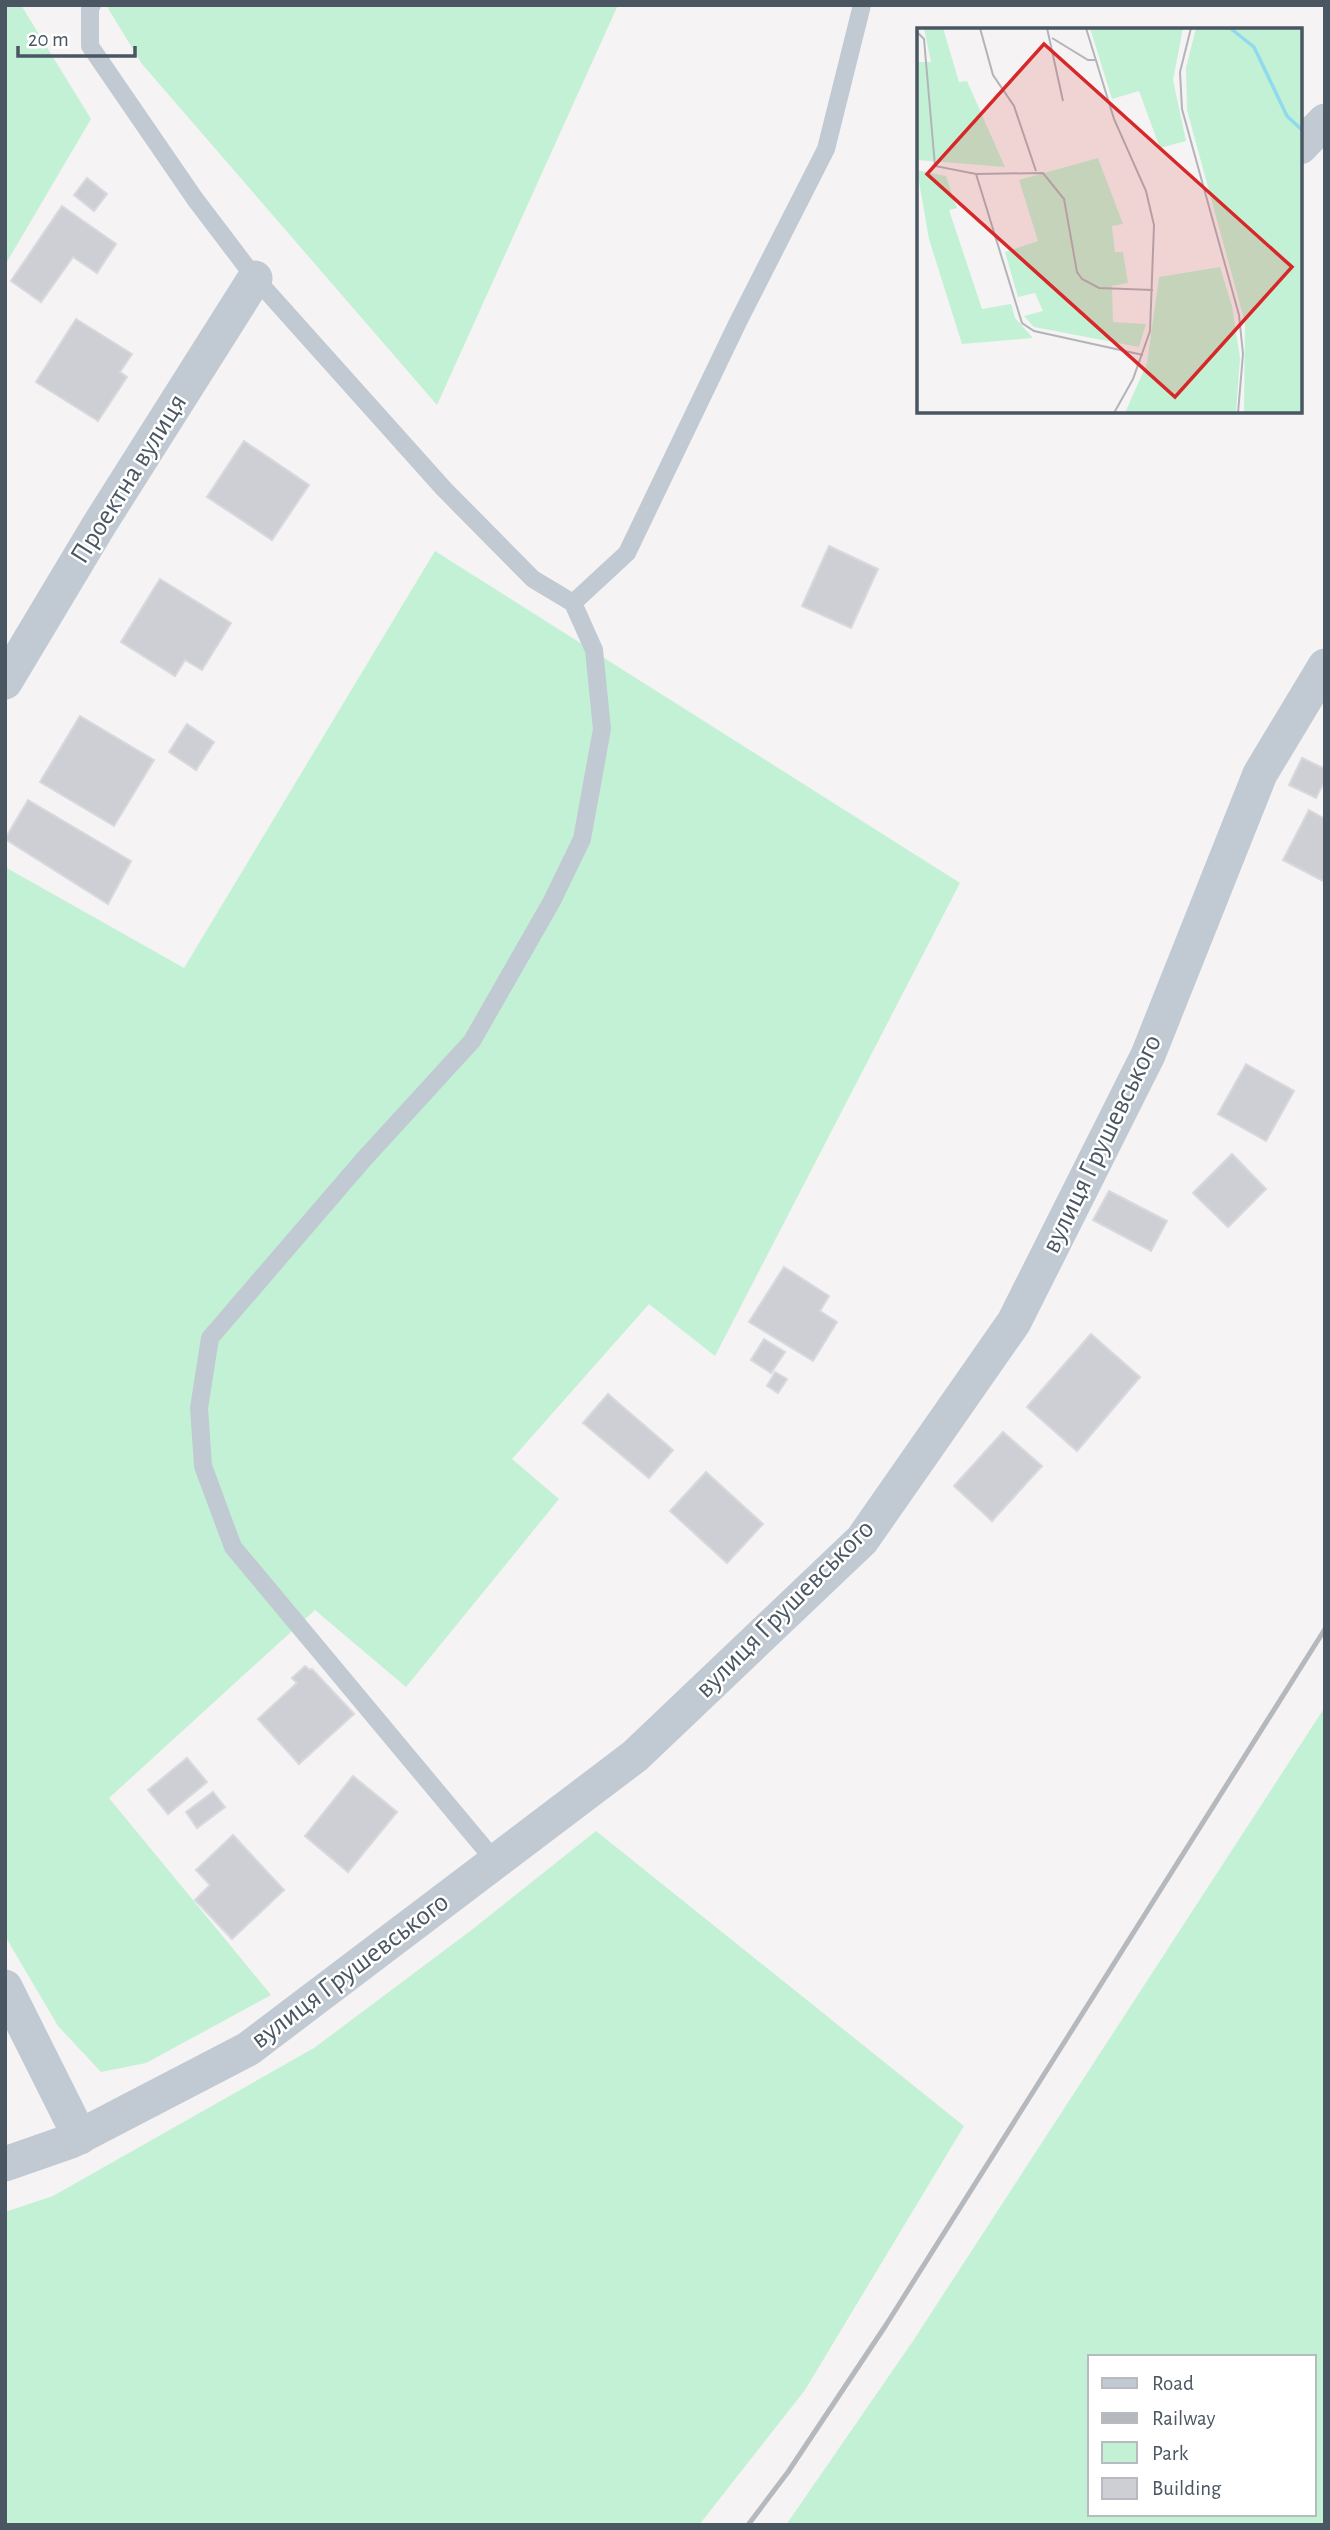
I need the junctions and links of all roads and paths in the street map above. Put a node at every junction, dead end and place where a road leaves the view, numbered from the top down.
1 (92, 5) edge
2 (862, 5) edge
3 (1325, 121) edge
4 (1302, 146) edge
5 (255, 278) junction
6 (573, 603) junction
7 (1325, 666) edge
8 (5, 682) edge
9 (495, 1861) junction
10 (5, 1987) edge
11 (80, 2137) junction
12 (5, 2164) edge

1 - 5 lane
2 - 6 lane
3 - 4 street
5 - 6 lane
5 - 8 street, Проектна вулиця
6 - 9 lane
7 - 9 street, вулиця Грушевського
9 - 11 street, вулиця Грушевського
10 - 11 street
11 - 12 street, вулиця Грушевського

